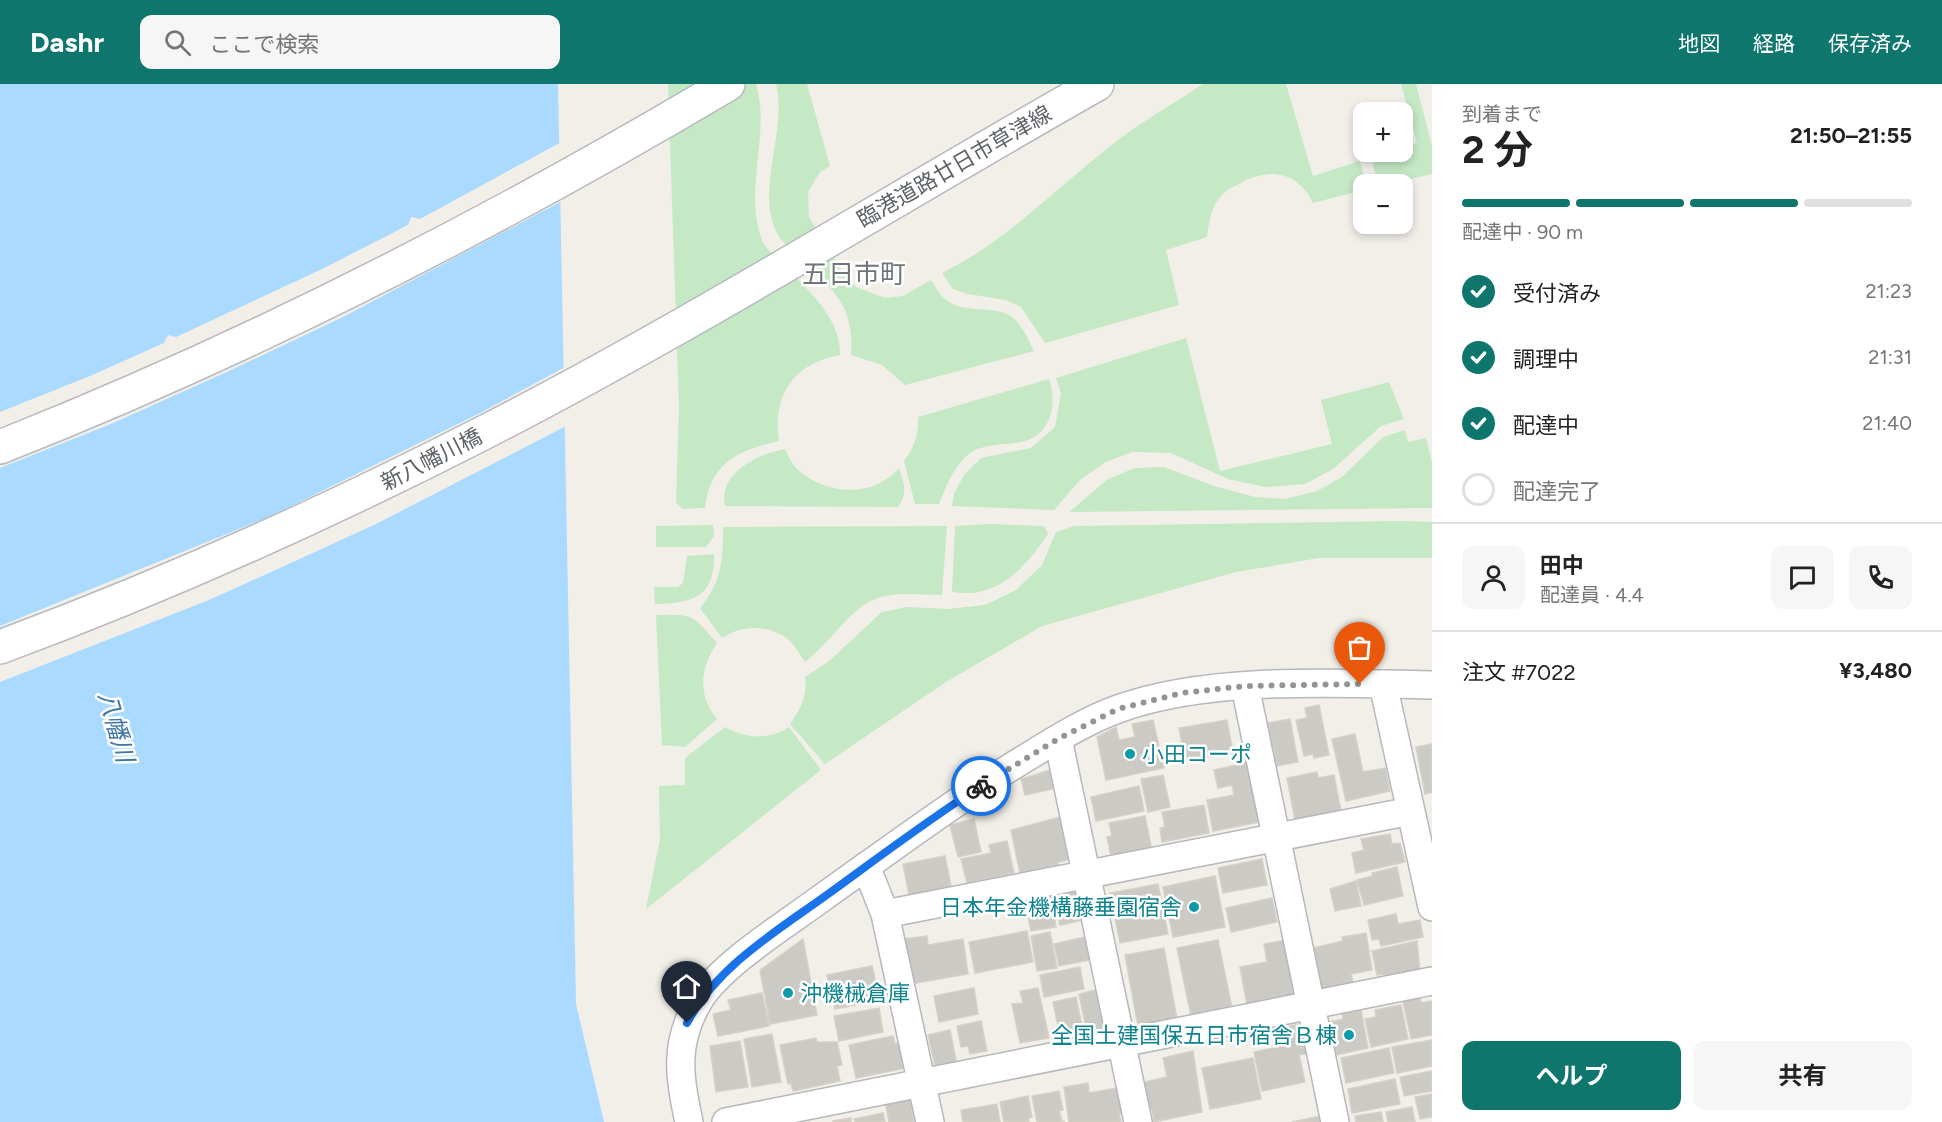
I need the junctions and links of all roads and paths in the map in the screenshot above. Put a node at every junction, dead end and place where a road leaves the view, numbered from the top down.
1 (728, 84) edge
2 (1097, 84) edge
3 (842, 231) joint
4 (0, 447) edge
5 (0, 647) edge
6 (1383, 684) junction
7 (1432, 685) edge
8 (1245, 686) junction
9 (1058, 739) junction
10 (1411, 811) junction
11 (1275, 838) junction
12 (1428, 863) edge
13 (866, 867) junction
14 (1087, 874) junction
15 (1432, 907) edge
16 (885, 914) junction
17 (1432, 981) edge
18 (1312, 1006) junction
19 (1122, 1044) junction
20 (921, 1082) junction
21 (689, 1122) edge
22 (726, 1122) edge
23 (930, 1122) edge
24 (1138, 1122) edge
25 (1335, 1122) edge

1 - 4 street
2 - 3 street, 臨港道路廿日市草津線
3 - 5 street, 新八幡川橋
6 - 7 street
6 - 8 street
6 - 10 street
8 - 9 street
8 - 11 street
9 - 13 street
9 - 14 street
10 - 11 street
10 - 12 street
11 - 14 street
11 - 18 street
12 - 15 street
13 - 16 street
13 - 21 street
14 - 16 street
14 - 19 street
16 - 20 street
17 - 18 street
18 - 19 street
18 - 25 street
19 - 20 street
19 - 24 street
20 - 22 street
20 - 23 street

